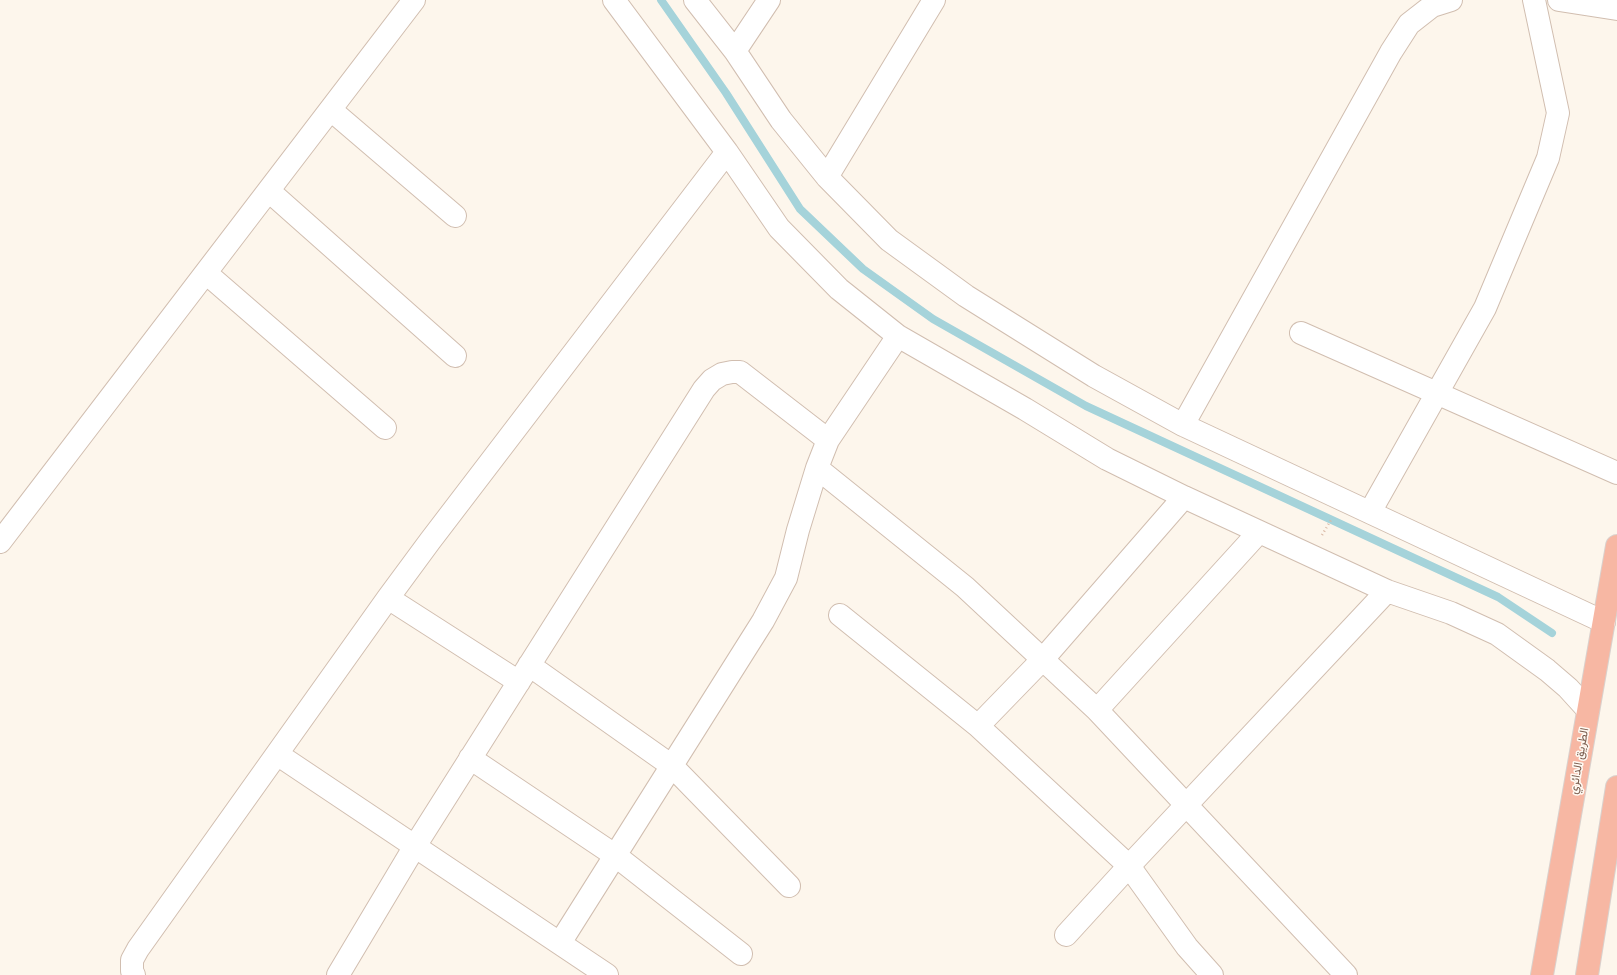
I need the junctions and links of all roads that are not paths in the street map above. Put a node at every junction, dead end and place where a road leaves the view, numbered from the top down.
1 (414, 0) edge
2 (614, 0) edge
3 (696, 0) edge
4 (769, 0) edge
5 (934, 0) edge
6 (1451, 0) edge
7 (1534, 0) edge
8 (1559, 0) edge
9 (1617, 9) edge
10 (735, 51) junction
11 (331, 110) junction
12 (727, 152) junction
13 (827, 177) junction
14 (269, 191) junction
15 (455, 216) dead end
16 (206, 273) junction
17 (1301, 334) dead end
18 (898, 336) junction
19 (455, 356) dead end
20 (1436, 393) junction
21 (1183, 425) junction
22 (385, 428) dead end
23 (828, 440) junction
24 (817, 468) junction
25 (1617, 473) edge
26 (1184, 497) junction
27 (1370, 512) junction
28 (1260, 532) junction
29 (0, 542) edge
30 (1617, 546) edge
31 (1387, 591) junction
32 (388, 598) junction
33 (840, 615) dead end
34 (1604, 622) junction
35 (1043, 659) junction
36 (524, 673) junction
37 (1098, 710) junction
38 (1588, 710) junction
39 (978, 726) junction
40 (277, 754) junction
41 (470, 758) junction
42 (672, 766) junction
43 (1617, 787) edge
44 (1186, 805) junction
45 (414, 846) junction
46 (616, 856) junction
47 (1129, 866) junction
48 (789, 886) dead end
49 (1066, 935) dead end
50 (560, 943) junction
51 (741, 954) dead end
52 (1206, 972) edge
53 (134, 975) edge
54 (338, 975) edge
55 (608, 975) edge
56 (1346, 975) edge
57 (1542, 975) edge
58 (1587, 975) edge

1 - 11 street
2 - 12 street
3 - 10 street
4 - 10 street
5 - 13 street
6 - 21 street
7 - 20 street
8 - 9 street
10 - 13 street
11 - 14 street
11 - 15 street
12 - 18 street
12 - 32 street
13 - 21 street
14 - 16 street
14 - 19 street
16 - 22 street
16 - 29 street
17 - 20 street
18 - 23 street
18 - 26 street
20 - 25 street
20 - 27 street
21 - 27 street
23 - 24 street
23 - 36 street
24 - 35 street
24 - 42 street
26 - 28 street
26 - 35 street
27 - 34 street
28 - 31 street
28 - 37 street
30 - 34 highway, الطريق الدائري
31 - 38 street
31 - 44 street
32 - 36 street
32 - 40 street
33 - 39 street
34 - 38 highway, الطريق الدائري
35 - 37 street
35 - 39 street
36 - 41 street
36 - 42 street
37 - 44 street
38 - 57 highway, الطريق الدائري
39 - 47 street
40 - 45 street
40 - 53 street
41 - 45 street
41 - 46 street
42 - 46 street
42 - 48 street
43 - 58 highway
44 - 47 street
44 - 56 street
45 - 50 street
45 - 54 street
46 - 50 street
46 - 51 street
47 - 49 street
47 - 52 street
50 - 55 street

